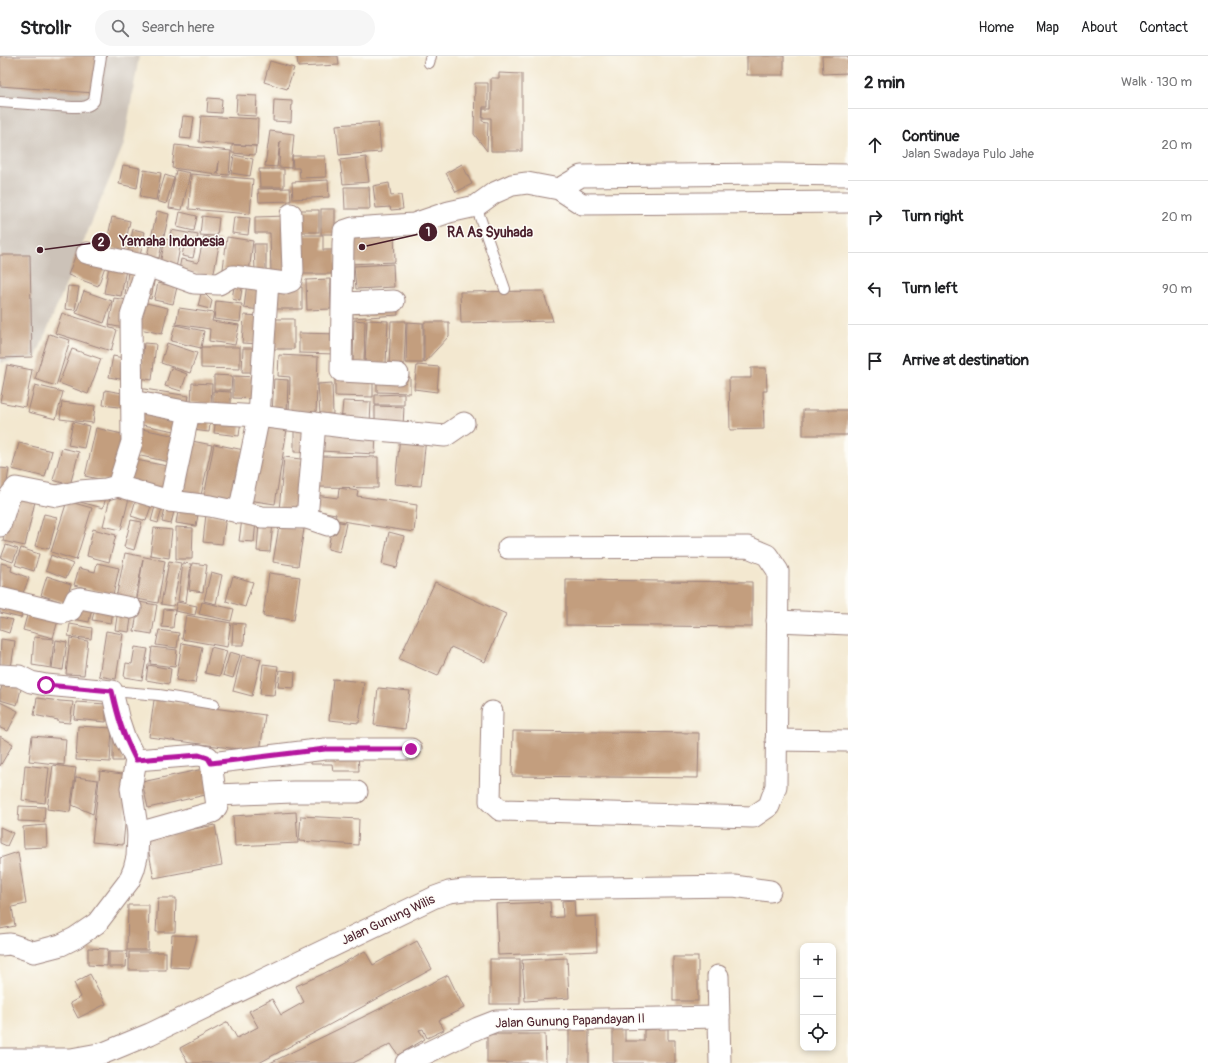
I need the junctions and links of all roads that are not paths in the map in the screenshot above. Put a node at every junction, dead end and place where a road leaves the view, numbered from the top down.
1 (101, 56) edge
2 (0, 102) edge
3 (776, 174) junction
4 (848, 175) edge
5 (559, 189) junction
6 (848, 202) edge
7 (777, 203) junction
8 (476, 206) junction
9 (291, 214) dead end
10 (87, 253) dead end
11 (147, 266) junction
12 (268, 281) junction
13 (505, 289) dead end
14 (394, 301) dead end
15 (343, 304) junction
16 (398, 374) dead end
17 (132, 401) junction
18 (189, 412) junction
19 (259, 416) junction
20 (315, 423) junction
21 (464, 424) dead end
22 (118, 486) junction
23 (170, 501) junction
24 (238, 513) junction
25 (307, 518) junction
26 (328, 525) dead end
27 (0, 526) edge
28 (508, 548) dead end
29 (0, 598) edge
30 (131, 608) dead end
31 (777, 621) junction
32 (848, 624) edge
33 (0, 674) edge
34 (112, 691) junction
35 (214, 704) dead end
36 (492, 712) dead end
37 (776, 740) junction
38 (848, 741) edge
39 (411, 749) dead end
40 (136, 760) junction
41 (211, 763) junction
42 (357, 792) dead end
43 (216, 795) junction
44 (138, 833) junction
45 (770, 891) dead end
46 (0, 945) edge
47 (718, 976) dead end
48 (719, 1017) junction
49 (0, 1059) edge
50 (30, 1061) edge
51 (406, 1063) edge
52 (720, 1063) edge

1 - 2 lane
3 - 4 street
3 - 5 street
3 - 7 street
5 - 7 street
5 - 8 street
6 - 7 street
8 - 13 lane
8 - 15 street
9 - 12 street
10 - 11 street
11 - 12 street
11 - 17 street
12 - 19 street
14 - 15 street
15 - 16 street
17 - 18 street
17 - 22 street
18 - 19 street
18 - 23 street
19 - 20 street
19 - 24 street
20 - 21 street
20 - 25 street
22 - 23 street
22 - 27 street
23 - 24 street
24 - 25 street
25 - 26 street
28 - 31 street
29 - 30 street
31 - 32 street
31 - 37 street
33 - 34 street
34 - 35 lane
34 - 40 street
36 - 37 street
37 - 38 street
39 - 41 street
40 - 41 street
40 - 44 street
41 - 43 street
42 - 43 street
43 - 44 street
44 - 46 street
45 - 50 street, Jalan Gunung Wilis
47 - 48 street
48 - 51 street, Jalan Gunung Papandayan II
48 - 52 street
49 - 50 street, Jalan Gunung Wilis

